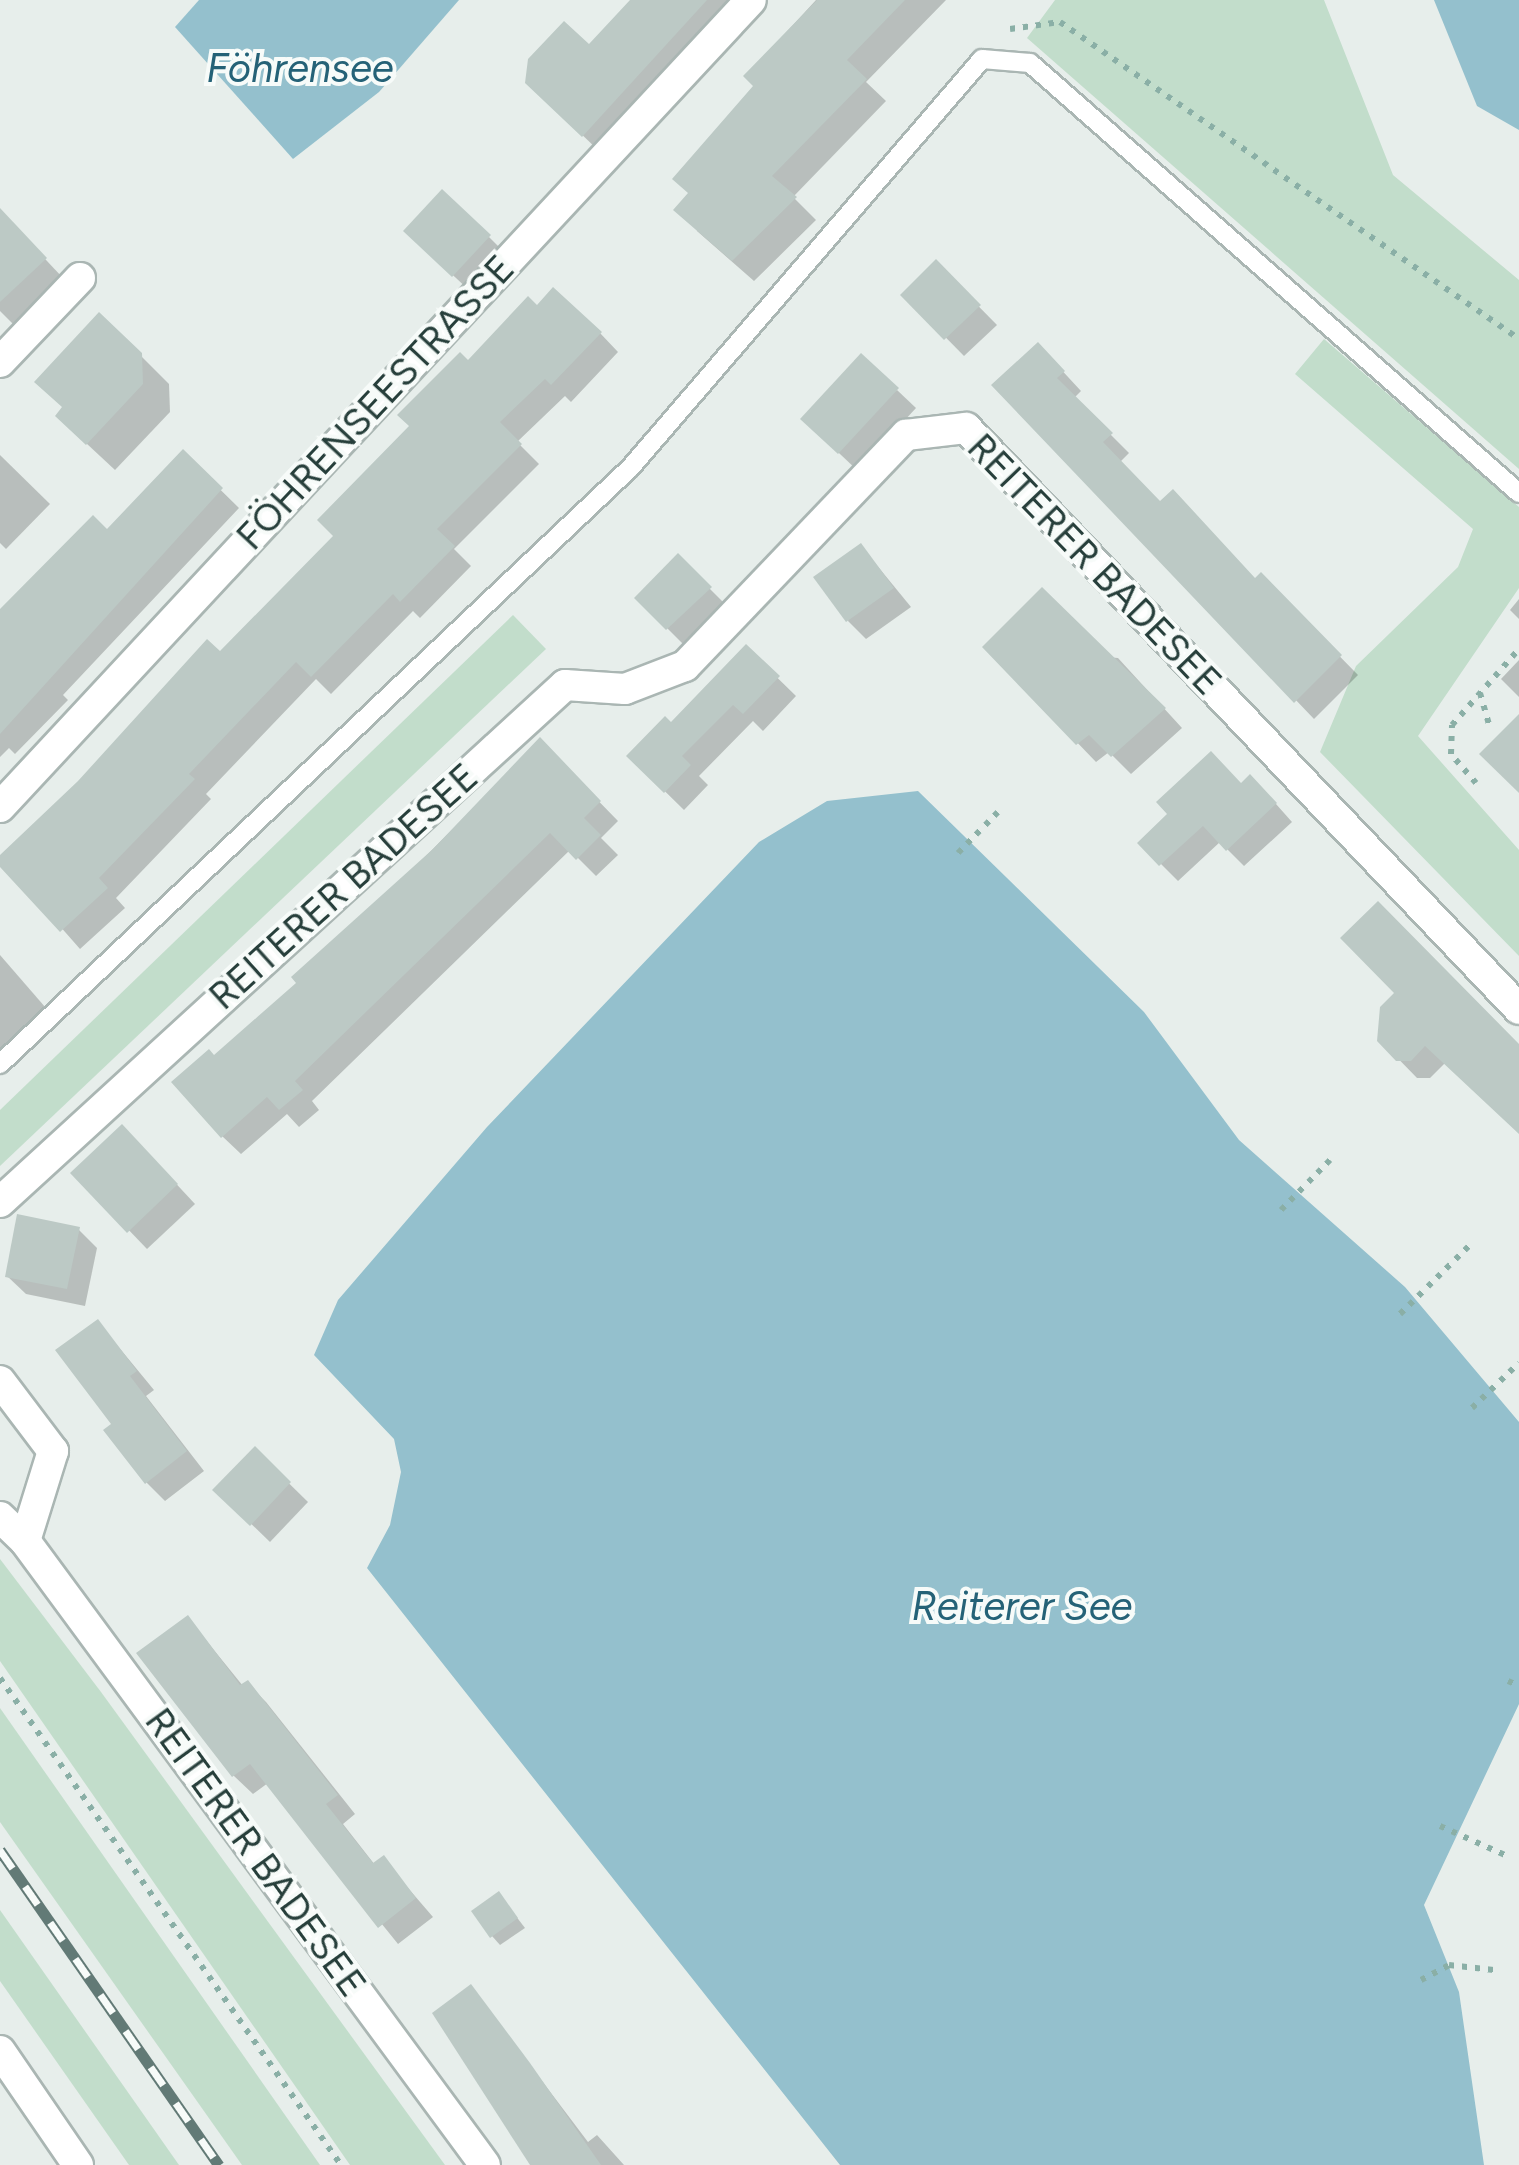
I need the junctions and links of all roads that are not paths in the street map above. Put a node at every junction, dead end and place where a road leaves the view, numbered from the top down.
1 (751, 0) edge
2 (80, 278) dead end
3 (0, 362) edge
4 (1519, 494) edge
5 (0, 807) edge
6 (1519, 1009) edge
7 (0, 1064) edge
8 (0, 1202) edge
9 (0, 1381) edge
10 (0, 1518) edge
11 (25, 1541) junction
12 (0, 2052) edge
13 (78, 2165) edge
14 (485, 2165) edge

1 - 5 street, FÖHRENSEESTRASSE
2 - 3 street
4 - 7 lane
6 - 8 street, REITERER BADESEE
9 - 11 street
10 - 11 street, REITERER BADESEE
11 - 14 street, REITERER BADESEE
12 - 13 street

